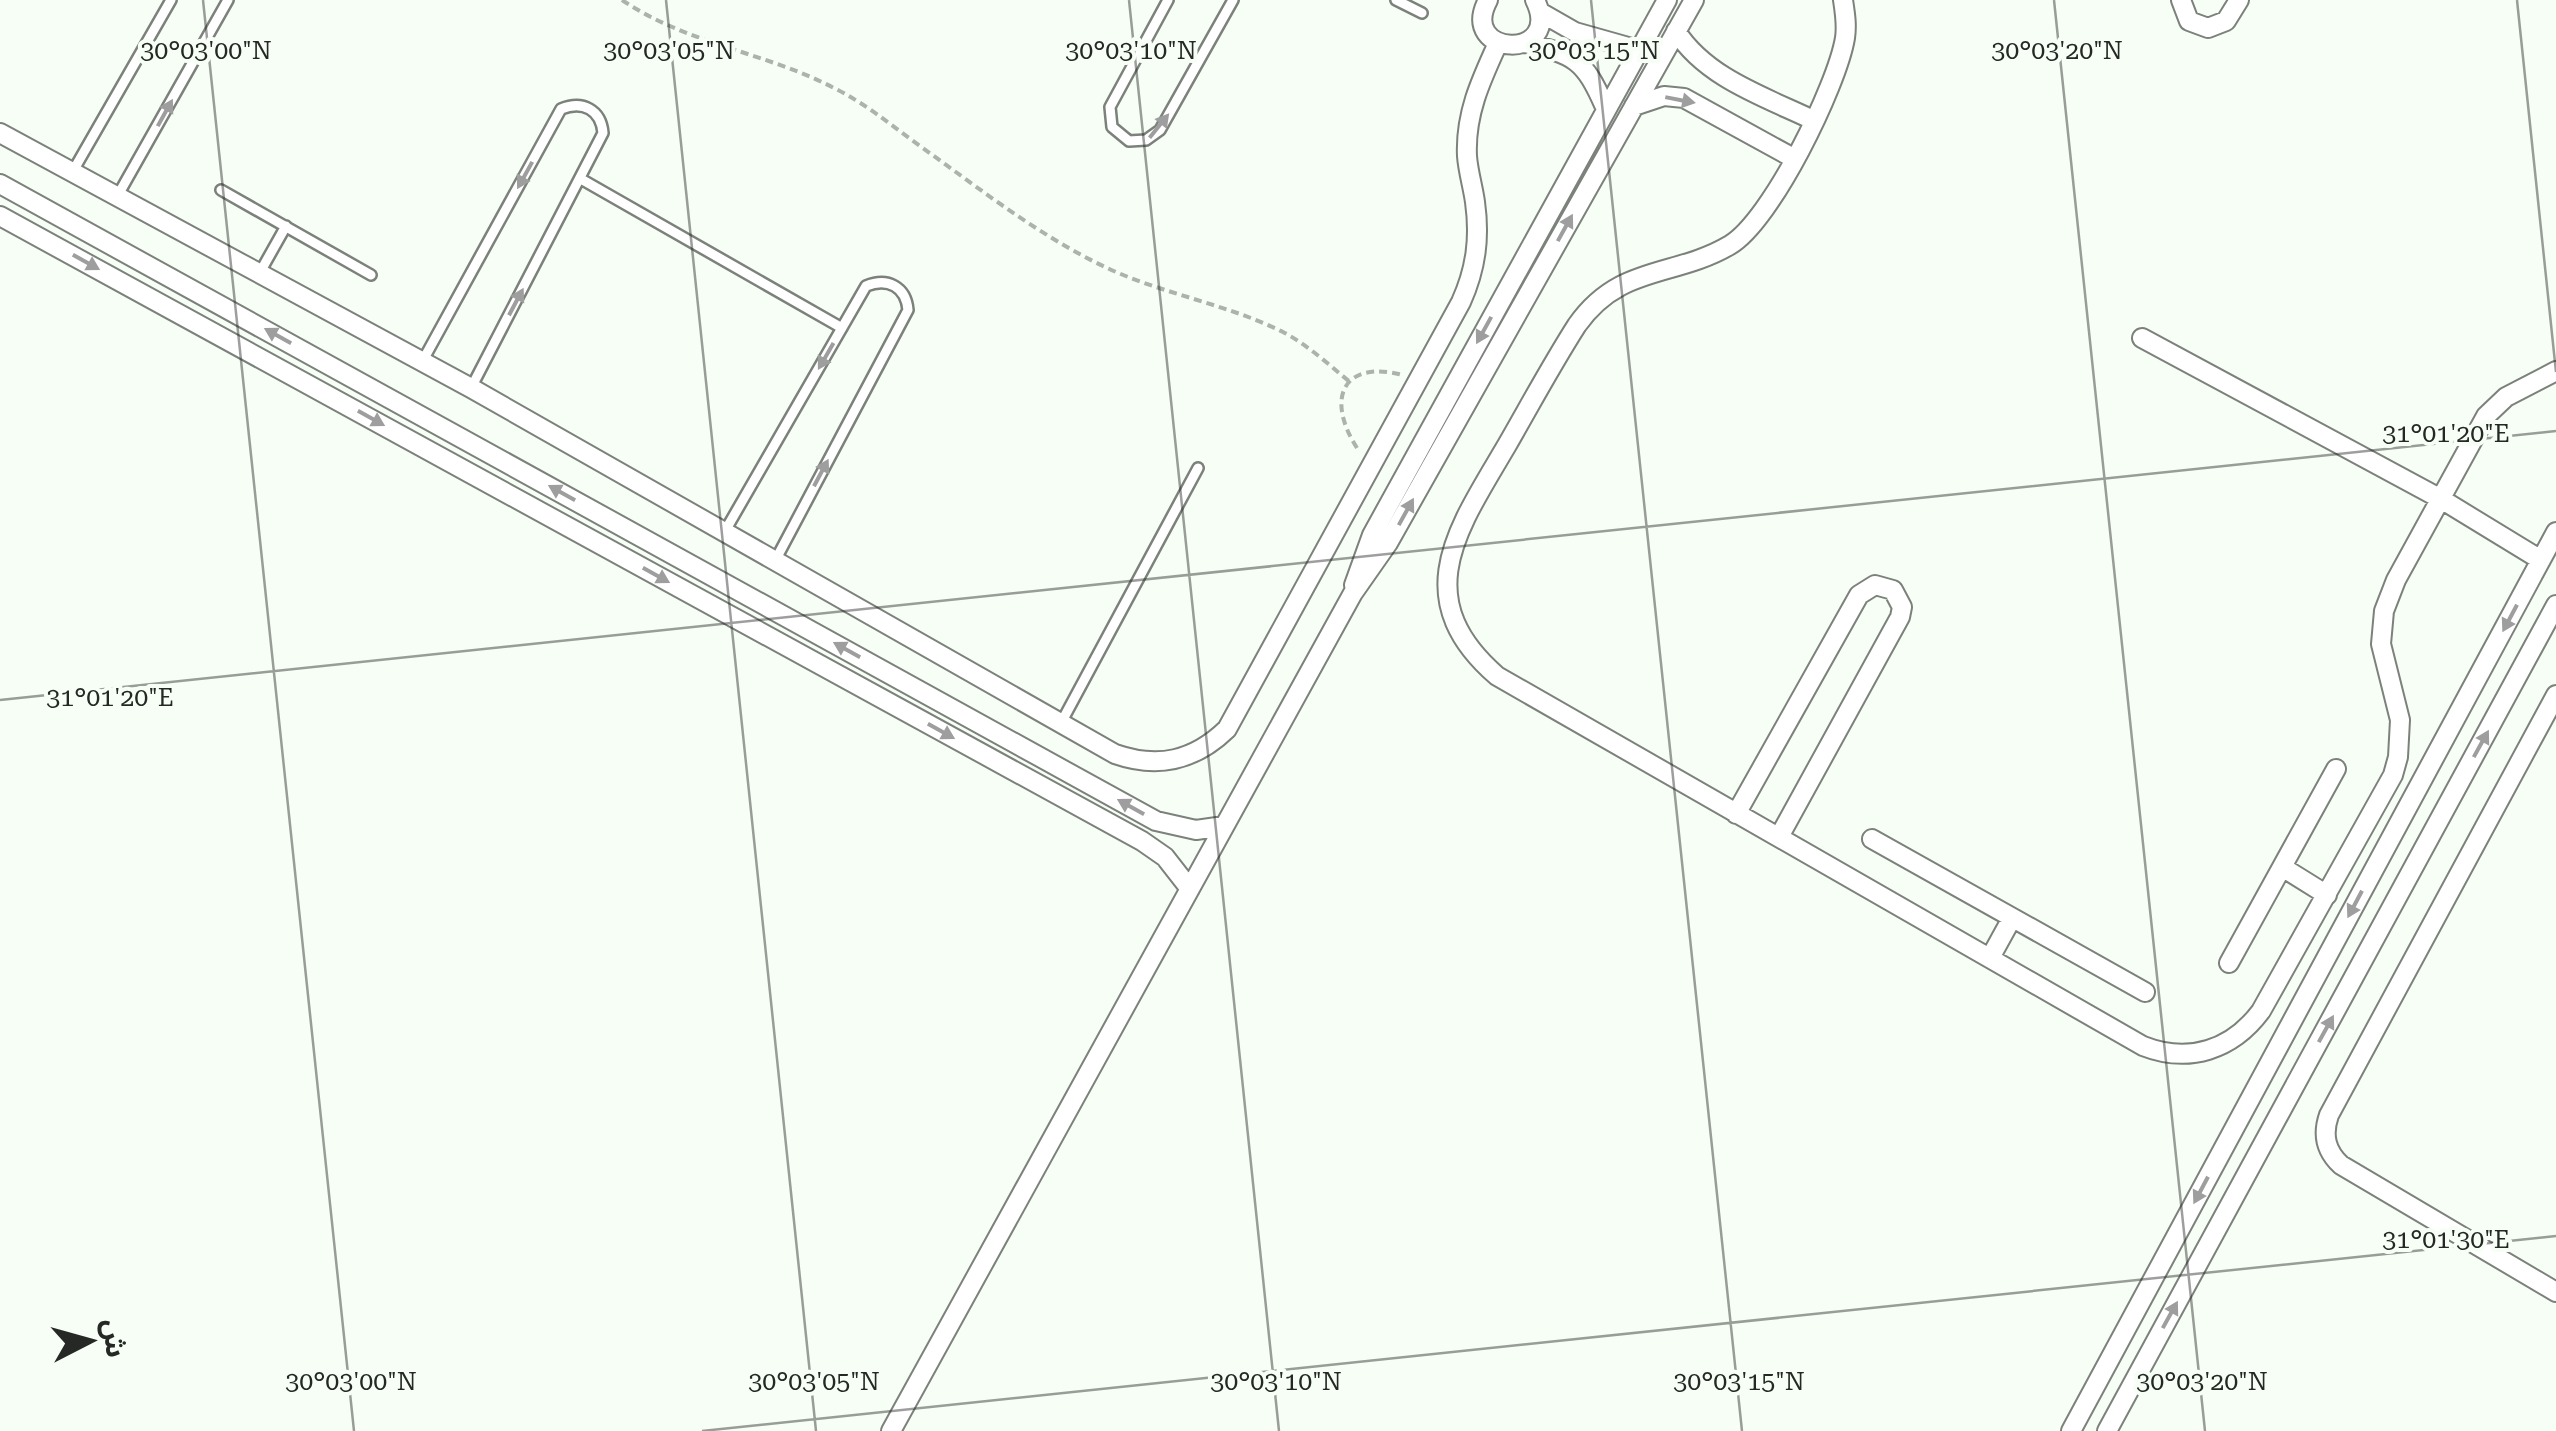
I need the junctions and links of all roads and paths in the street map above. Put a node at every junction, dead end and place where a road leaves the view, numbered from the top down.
1 (172, 0) edge
2 (228, 0) edge
3 (622, 0) edge
4 (1168, 0) edge
5 (1233, 0) edge
6 (1396, 0) edge
7 (1667, 0) edge
8 (1694, 0) edge
9 (1843, 0) edge
10 (2181, 0) edge
11 (2239, 0) edge
12 (1483, 1) edge
13 (1537, 6) edge
14 (1422, 12) dead end
15 (1676, 31) junction
16 (1498, 43) junction
17 (1525, 43) junction
18 (1639, 49) junction
19 (1660, 58) junction
20 (1634, 106) junction
21 (1606, 107) junction
22 (1814, 120) junction
23 (0, 133) edge
24 (1796, 159) junction
25 (72, 173) junction
26 (581, 179) junction
27 (0, 185) edge
28 (221, 190) dead end
29 (117, 198) junction
30 (0, 216) edge
31 (286, 226) junction
32 (259, 274) junction
33 (371, 274) dead end
34 (842, 328) junction
35 (2142, 338) dead end
36 (422, 362) junction
37 (2556, 372) edge
38 (1420, 379) junction
39 (1350, 382) junction
40 (470, 388) junction
41 (1198, 468) dead end
42 (1371, 469) junction
43 (2441, 499) junction
44 (725, 531) junction
45 (2556, 532) edge
46 (776, 559) junction
47 (2541, 560) junction
48 (1353, 593) junction
49 (2556, 605) edge
50 (2556, 695) edge
51 (1062, 722) junction
52 (2336, 769) dead end
53 (1736, 814) junction
54 (1224, 826) junction
55 (1779, 837) junction
56 (1872, 839) dead end
57 (2282, 867) junction
58 (1190, 889) junction
59 (2327, 895) junction
60 (2012, 918) junction
61 (1990, 958) junction
62 (2229, 963) dead end
63 (2144, 992) dead end
64 (2556, 1292) edge
65 (892, 1431) edge
66 (2071, 1431) edge
67 (2107, 1431) edge

1 - 25 lane
29 -> 2 lane
3 - 39 path
4 -> 5 lane
6 - 14 lane
7 - 18 street
8 - 15 street
9 - 22 street
10 - 11 street
12 - 16 street
13 - 17 street
13 - 18 street
15 - 19 street
15 - 22 street
16 - 17 street
16 - 38 street
17 - 21 street
18 - 19 street
18 - 21 street
19 - 20 street
20 -> 24 street
48 -> 20 street
21 -> 48 street
22 - 24 street
23 - 25 street
24 - 53 street
25 - 29 street
26 - 34 lane
26 -> 36 lane
40 -> 26 lane
54 -> 27 street
28 - 31 lane
29 - 32 street
30 -> 58 street
31 - 32 lane
31 - 33 lane
32 - 36 street
34 -> 44 lane
46 -> 34 lane
35 - 43 street
36 - 40 street
37 - 43 street
38 - 39 path
38 - 42 street
39 - 42 path
40 - 44 street
41 - 51 lane
42 - 51 street
43 - 47 street
43 - 59 street
44 - 46 street
45 - 47 street
46 - 51 street
47 -> 66 street
48 - 54 street
67 -> 49 street
50 - 64 street
52 - 57 street
53 - 55 street
53 - 55 street
54 - 58 street
55 - 61 street
56 - 60 street
57 - 59 street
57 - 62 street
58 - 65 street
59 - 61 street
60 - 61 street
60 - 63 street

